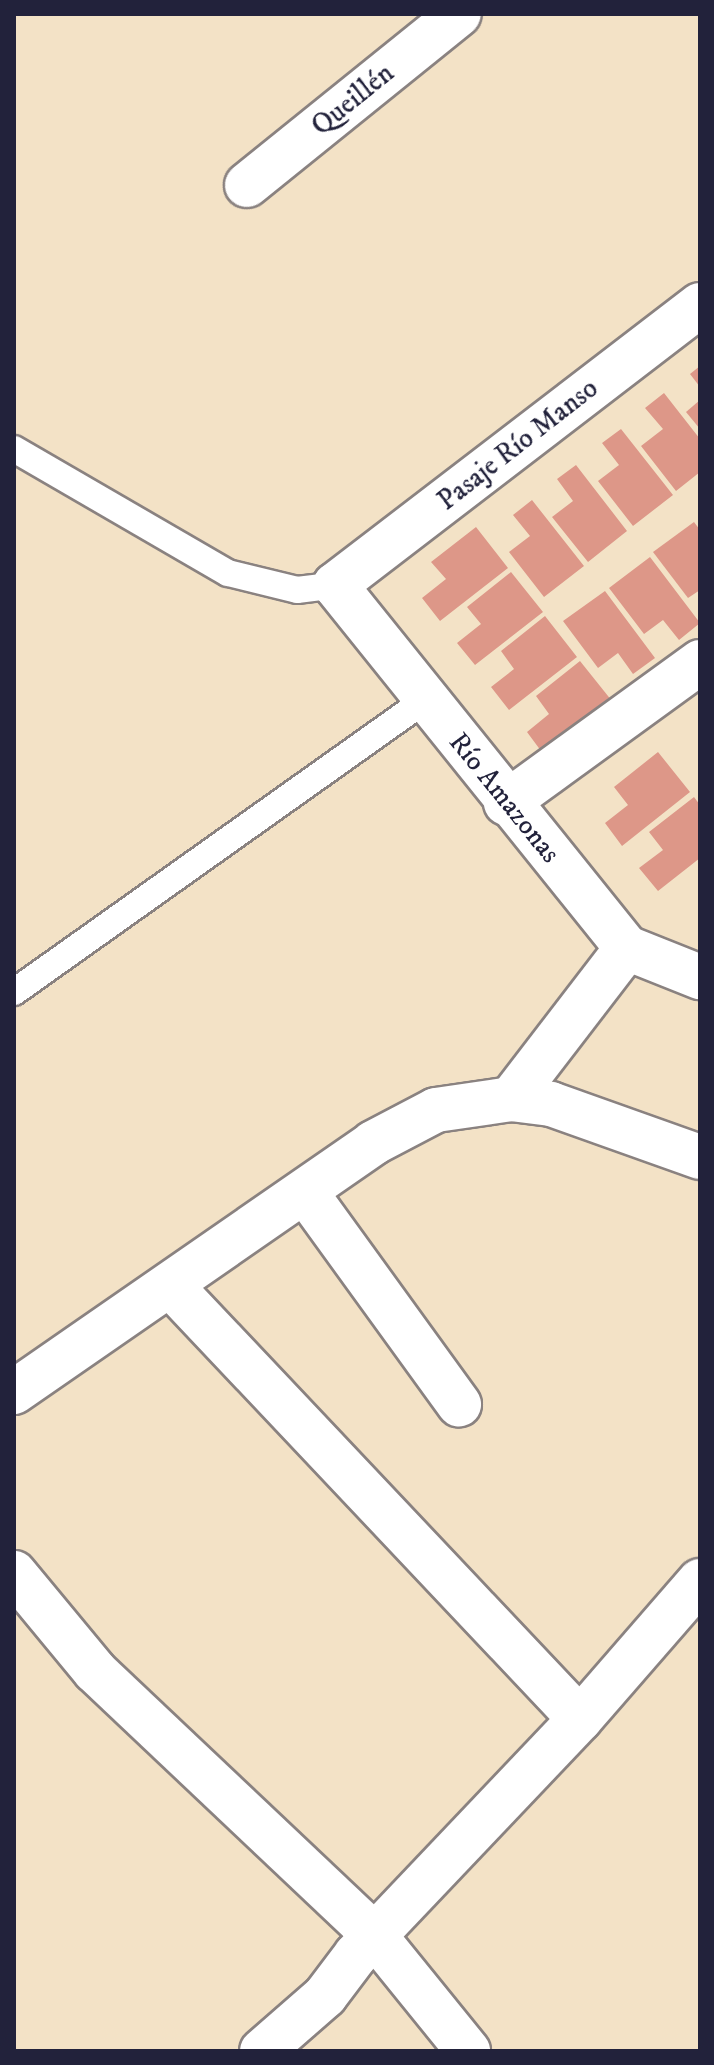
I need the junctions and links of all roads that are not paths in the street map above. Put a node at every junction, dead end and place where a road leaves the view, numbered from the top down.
1 (459, 14) edge
2 (247, 185) dead end
3 (700, 305) edge
4 (14, 449) edge
5 (335, 585) junction
6 (700, 662) edge
7 (425, 700) junction
8 (506, 803) junction
9 (627, 948) junction
10 (700, 977) edge
11 (14, 992) edge
12 (511, 1099) junction
13 (700, 1157) edge
14 (306, 1193) junction
15 (172, 1287) junction
16 (14, 1392) edge
17 (459, 1404) dead end
18 (14, 1573) edge
19 (700, 1581) edge
20 (580, 1719) junction
21 (375, 1936) junction
22 (262, 2051) edge
23 (468, 2051) edge

1 - 2 street, Queillén
3 - 5 street, Pasaje Río Manso
4 - 5 lane
5 - 7 street, Río Amazonas
6 - 8 street
7 - 8 street, Río Amazonas
7 - 11 lane
8 - 9 street, Río Amazonas
9 - 10 street, Río Amazonas
9 - 12 street
12 - 13 street
12 - 14 street
14 - 15 street
14 - 17 street
15 - 16 street
15 - 20 street
18 - 21 street
19 - 20 street
20 - 21 street
21 - 22 street
21 - 23 street

